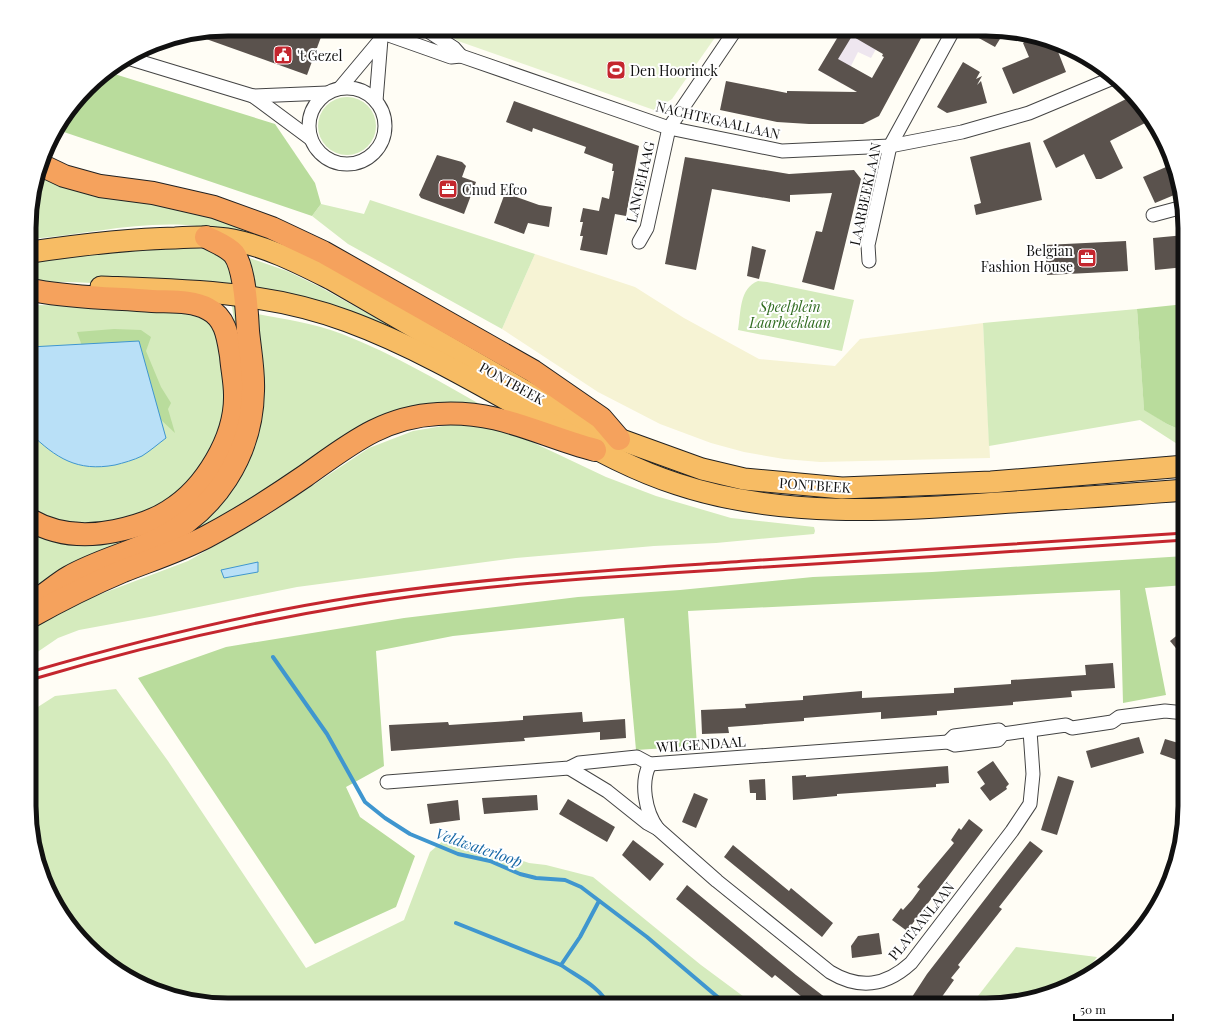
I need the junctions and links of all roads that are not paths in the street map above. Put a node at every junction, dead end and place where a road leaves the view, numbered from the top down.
1 (381, 36) edge
2 (383, 36) edge
3 (392, 36) edge
4 (436, 36) edge
5 (731, 36) edge
6 (950, 36) edge
7 (461, 56) junction
8 (135, 60) edge
9 (1108, 80) edge
10 (340, 88) junction
11 (327, 93) junction
12 (253, 96) junction
13 (376, 101) junction
14 (669, 128) junction
15 (311, 139) junction
16 (890, 146) junction
17 (46, 167) edge
18 (1177, 209) edge
19 (1153, 215) dead end
20 (206, 237) junction
21 (639, 242) dead end
22 (36, 251) edge
23 (869, 261) dead end
24 (36, 291) edge
25 (36, 291) edge
26 (245, 296) junction
27 (619, 438) junction
28 (595, 450) junction
29 (1178, 467) edge
30 (1178, 490) edge
31 (36, 524) edge
32 (36, 601) edge
33 (36, 613) edge
34 (1178, 713) edge
35 (1030, 731) junction
36 (650, 764) junction
37 (569, 768) junction
38 (387, 782) dead end
39 (658, 829) junction

1 - 10 street
2 - 13 street
3 - 7 street, NACHTEGAALLAAN
4 - 7 street, NACHTEGAALLAAN
5 - 14 street
6 - 16 street, LAARBEEKLAAN
7 - 14 street, NACHTEGAALLAAN
8 - 12 street
9 - 16 street, NACHTEGAALLAAN
10 - 11 street
10 - 13 street
11 - 12 street
11 - 15 street
12 - 15 street
13 - 15 street
14 - 16 street, NACHTEGAALLAAN
14 - 21 street, LANGEHAAG
16 - 23 street, LAARBEEKLAAN
17 - 27 highway
18 - 19 street
20 - 22 highway, PONTBEEK
20 - 26 highway
20 - 27 highway, PONTBEEK
24 - 26 highway
25 - 31 highway
26 - 28 highway
26 - 32 highway
27 - 29 highway, PONTBEEK
28 - 30 highway
28 - 33 highway
34 - 35 street, WILGENDAAL
35 - 36 street, WILGENDAAL
35 - 39 street, PLATAANLAAN
36 - 37 street, WILGENDAAL
36 - 39 street, PLATAANLAAN
37 - 38 street, WILGENDAAL
37 - 39 street, PLATAANLAAN

